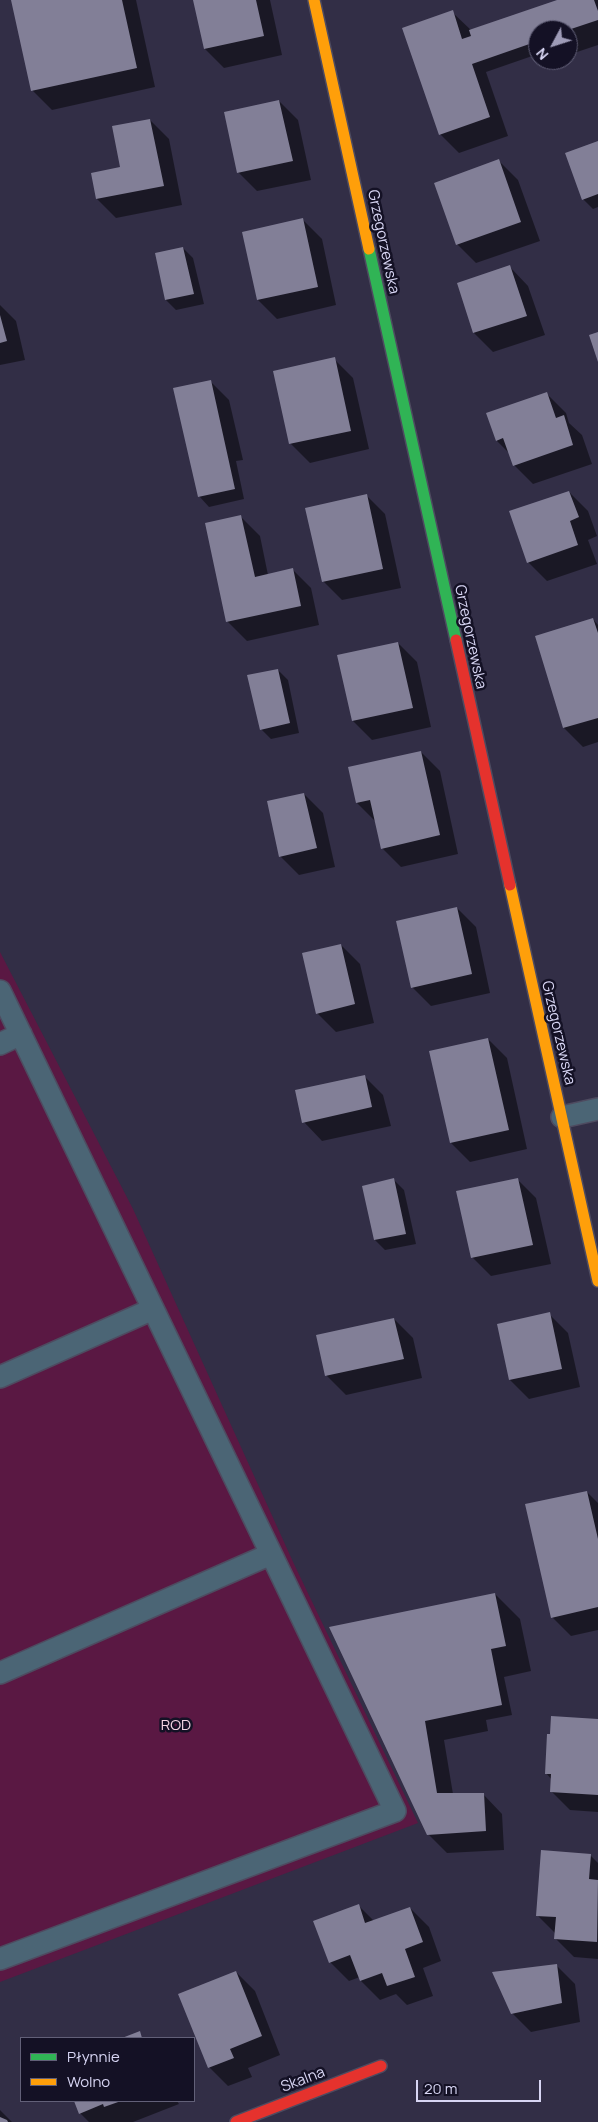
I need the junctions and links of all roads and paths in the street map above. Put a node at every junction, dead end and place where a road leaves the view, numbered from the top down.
1 (314, 0) edge
2 (0, 991) edge
3 (21, 1034) junction
4 (0, 1044) edge
5 (598, 1109) edge
6 (562, 1117) junction
7 (598, 1281) edge
8 (153, 1310) junction
9 (0, 1377) edge
10 (271, 1554) junction
11 (0, 1673) edge
12 (0, 1960) edge
13 (381, 2066) dead end
14 (236, 2122) edge

1 - 6 street, Grzegorzewska
2 - 3 lane
3 - 4 lane
3 - 8 lane
5 - 6 lane
6 - 7 street, Grzegorzewska
8 - 9 lane
8 - 10 lane
10 - 11 lane
10 - 12 lane
13 - 14 street, Skalna

